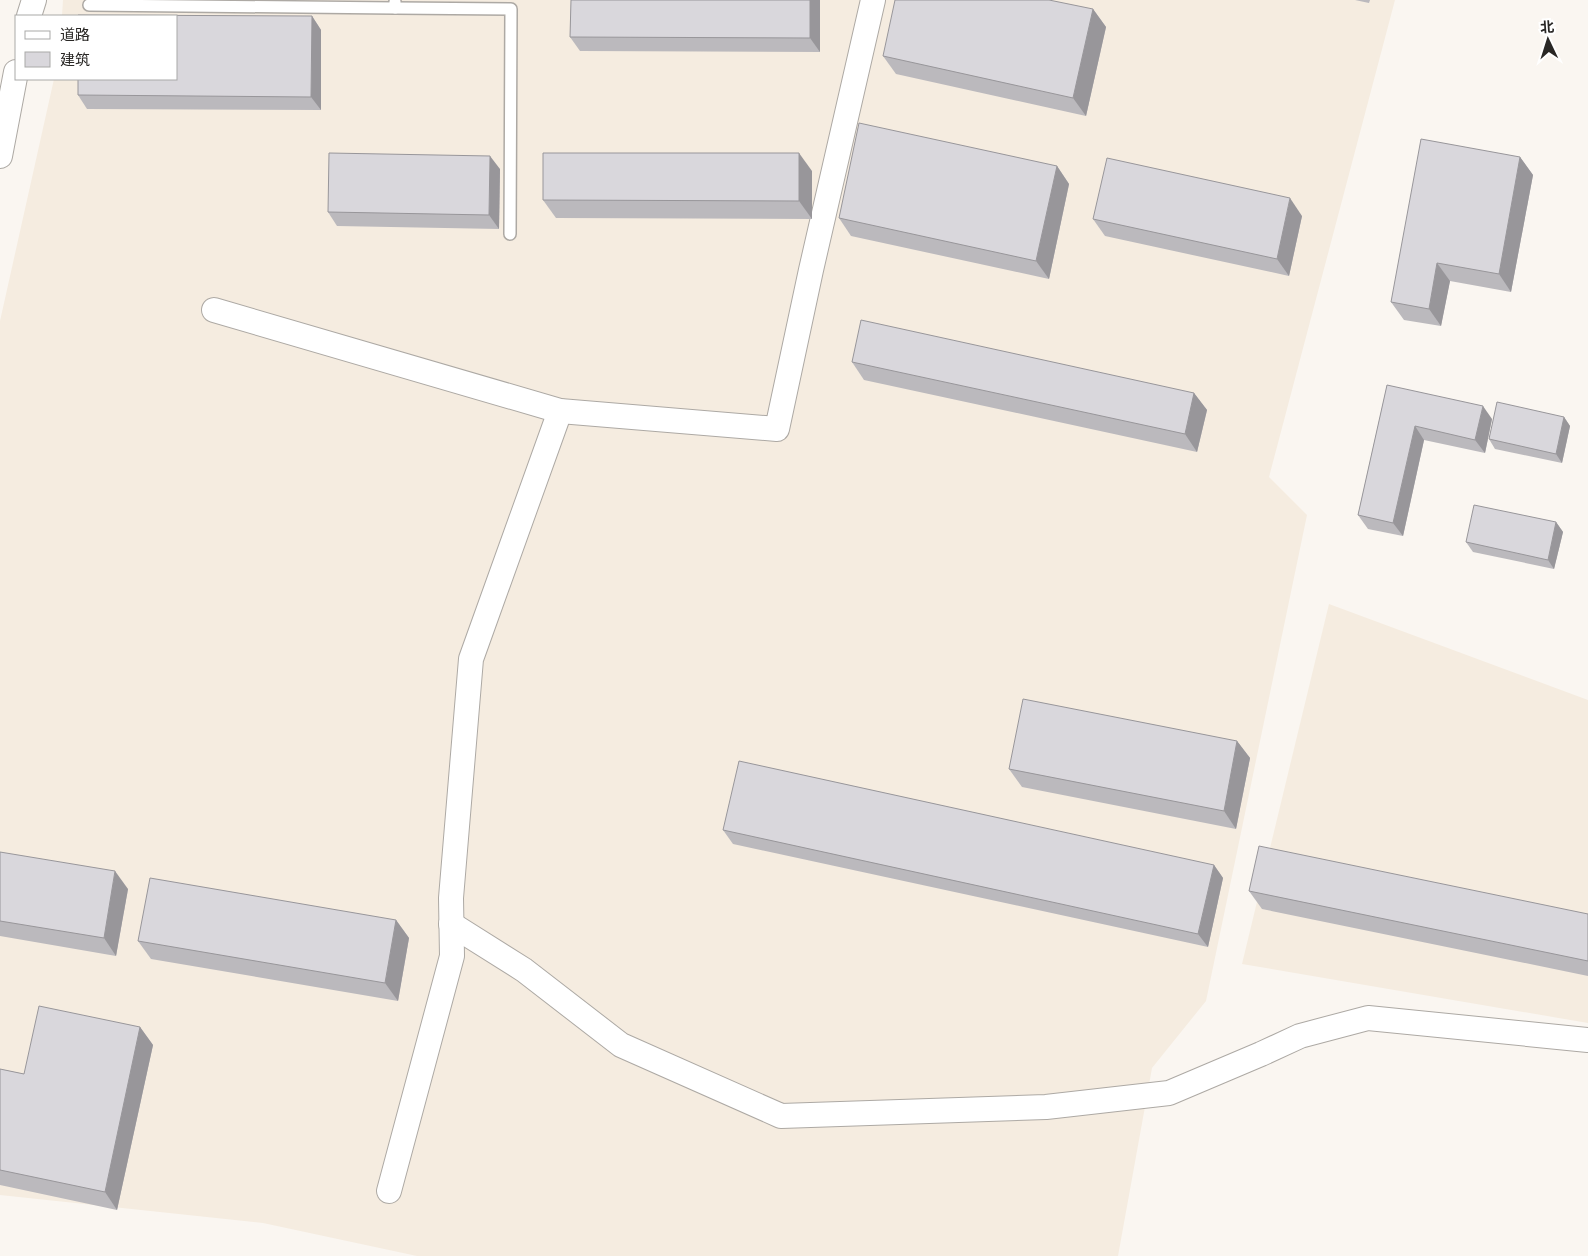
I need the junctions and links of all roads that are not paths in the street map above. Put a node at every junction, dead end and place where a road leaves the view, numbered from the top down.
1 (34, 0) edge
2 (872, 0) edge
3 (395, 4) edge
4 (89, 5) dead end
5 (29, 15) edge
6 (15, 77) edge
7 (0, 156) edge
8 (510, 234) dead end
9 (214, 310) dead end
10 (560, 411) junction
11 (451, 924) junction
12 (1588, 1040) edge
13 (389, 1191) dead end

1 - 5 street
2 - 10 street
3 - 4 lane
3 - 8 lane
6 - 7 street
9 - 10 street
10 - 11 street
11 - 12 street
11 - 13 street

